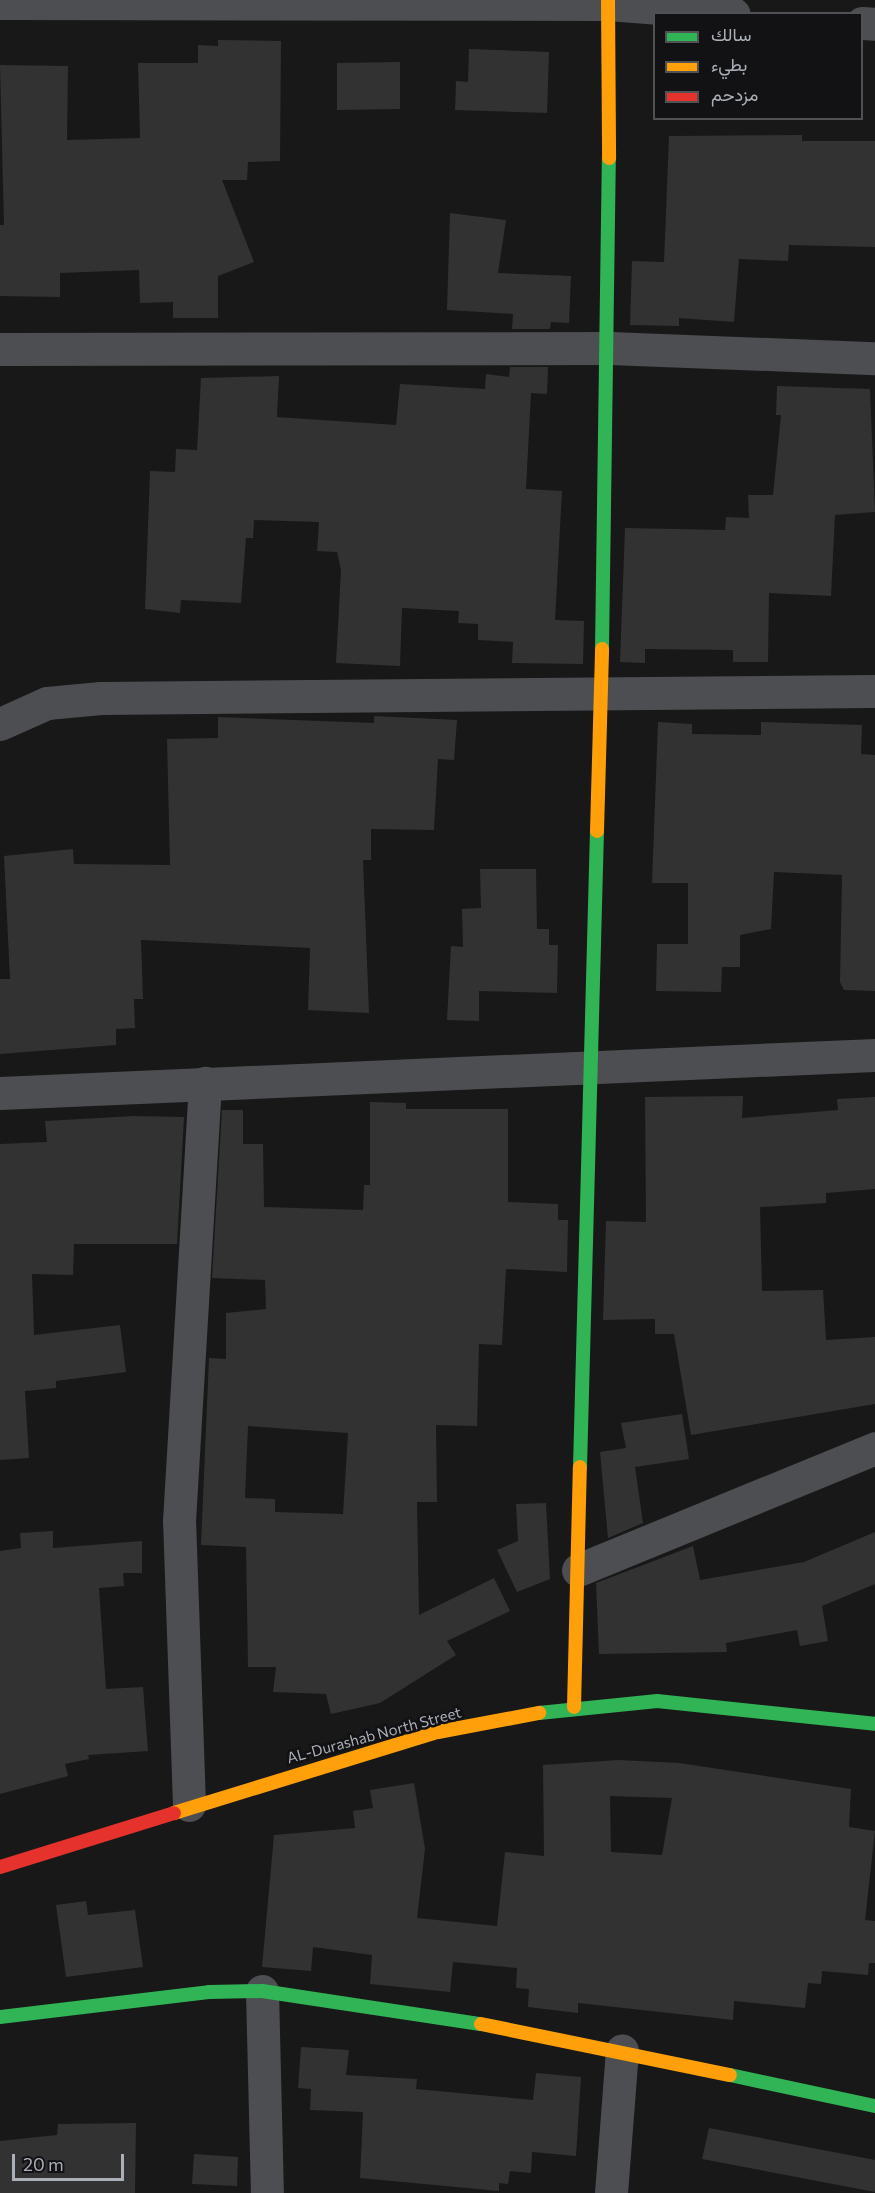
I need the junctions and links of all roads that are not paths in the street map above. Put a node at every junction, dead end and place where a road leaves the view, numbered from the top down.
1 (608, 2) edge
2 (0, 3) edge
3 (713, 12) edge
4 (610, 348) junction
5 (0, 349) edge
6 (875, 358) edge
7 (875, 691) edge
8 (600, 692) junction
9 (0, 724) edge
10 (875, 1055) edge
11 (591, 1068) junction
12 (205, 1083) junction
13 (0, 1093) edge
14 (875, 1448) edge
15 (578, 1570) junction
16 (574, 1707) junction
17 (875, 1724) edge
18 (189, 1805) junction
19 (0, 1867) edge
20 (262, 1991) junction
21 (0, 2017) edge
22 (622, 2050) junction
23 (875, 2106) edge
24 (267, 2193) edge
25 (611, 2193) edge

1 - 2 street
1 - 3 street
1 - 4 street
4 - 5 street
4 - 6 street
4 - 8 street
7 - 8 street
8 - 9 street
8 - 11 street
10 - 11 street
11 - 12 street
11 - 15 street
12 - 13 street
12 - 18 street
14 - 15 street
15 - 16 street
16 - 17 street, AL-Durashab North Street
16 - 18 street, AL-Durashab North Street
18 - 19 street, AL-Durashab North Street
20 - 21 street
20 - 22 street
20 - 24 street
22 - 23 street
22 - 25 street

